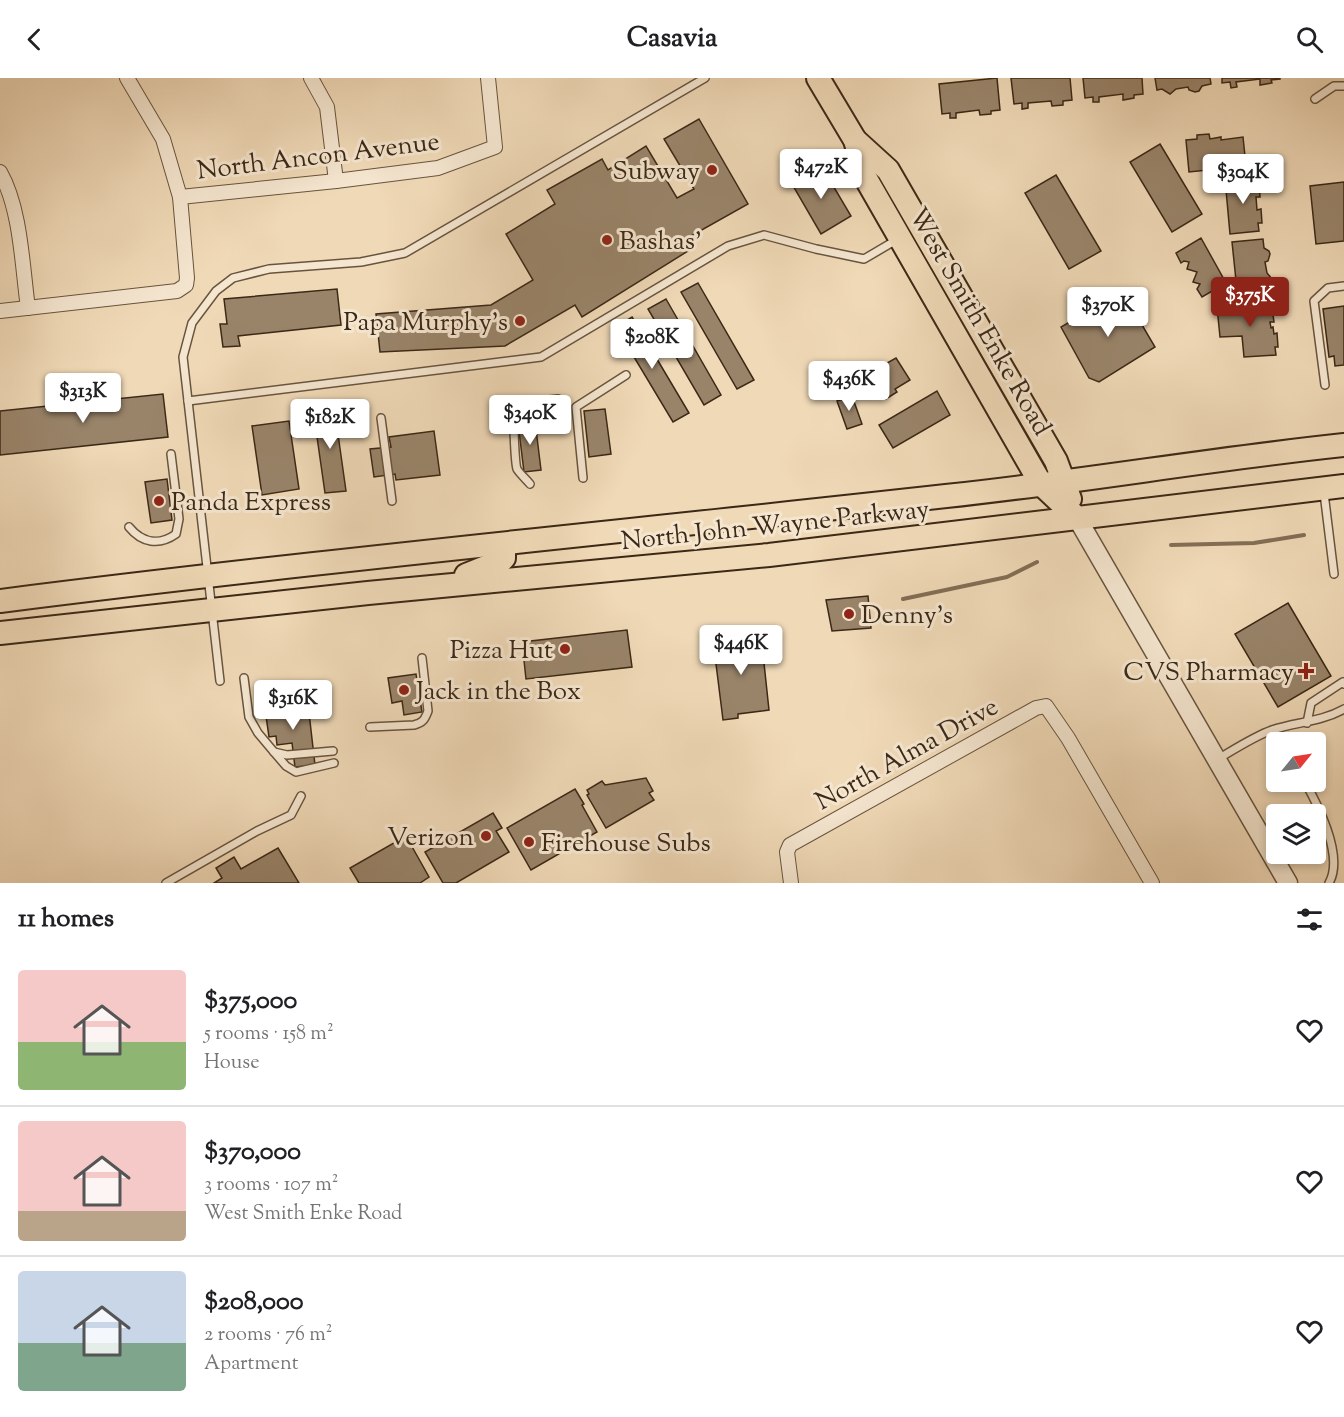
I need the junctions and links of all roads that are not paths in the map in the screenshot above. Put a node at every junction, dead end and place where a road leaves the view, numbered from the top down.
1 (127, 78) edge
2 (311, 78) edge
3 (488, 78) edge
4 (705, 78) edge
5 (818, 78) edge
6 (1344, 86) edge
7 (1315, 99) dead end
8 (855, 140) junction
9 (0, 172) edge
10 (336, 181) junction
11 (180, 197) junction
12 (901, 238) junction
13 (1344, 286) edge
14 (28, 308) junction
15 (0, 311) edge
16 (970, 311) junction
17 (626, 375) dead end
18 (1325, 385) dead end
19 (558, 399) dead end
20 (188, 401) junction
21 (381, 418) dead end
22 (1344, 445) edge
23 (171, 454) dead end
24 (583, 478) dead end
25 (1064, 481) junction
26 (530, 484) dead end
27 (1041, 484) junction
28 (1334, 486) edge
29 (392, 501) dead end
30 (1077, 518) junction
31 (129, 527) dead end
32 (504, 544) junction
33 (1334, 574) dead end
34 (207, 576) junction
35 (427, 587) junction
36 (0, 601) edge
37 (210, 610) junction
38 (0, 633) edge
39 (422, 658) dead end
40 (244, 678) dead end
41 (220, 681) dead end
42 (1344, 684) edge
43 (1344, 709) edge
44 (1308, 723) junction
45 (370, 727) dead end
46 (1273, 730) joint
47 (333, 751) dead end
48 (274, 752) junction
49 (1216, 760) junction
50 (334, 763) dead end
51 (1311, 792) edge
52 (301, 796) dead end
53 (166, 883) edge
54 (791, 883) edge
55 (1152, 883) edge
56 (1288, 883) edge
57 (1329, 883) edge

1 - 11 street
2 - 10 street
3 - 10 street, North Ancon Avenue
4 - 20 lane
5 - 8 main road, West Smith Enke Road
6 - 7 lane
8 - 12 main road, West Smith Enke Road
8 - 16 main road, West Smith Enke Road
9 - 14 street
10 - 11 street, North Ancon Avenue
11 - 14 street
12 - 16 main road
12 - 20 lane
12 - 27 main road, West Smith Enke Road
13 - 18 lane
14 - 15 street
16 - 25 main road, West Smith Enke Road
17 - 24 lane
19 - 26 lane
20 - 34 lane
21 - 29 lane
22 - 25 main road
23 - 31 lane
25 - 27 main road
25 - 30 main road, West Smith Enke Road
27 - 30 main road, West Smith Enke Road
27 - 32 main road
28 - 30 main road, North John Wayne Parkway
28 - 33 lane
30 - 35 main road, North John Wayne Parkway
30 - 49 street, West Smith Enke Road
32 - 34 main road
32 - 35 main road
34 - 36 main road
34 - 37 lane
35 - 37 main road, North John Wayne Parkway
37 - 38 main road, North John Wayne Parkway
37 - 41 lane
39 - 45 lane
40 - 48 lane
42 - 44 lane
43 - 44 lane
44 - 46 lane
46 - 49 lane
47 - 48 lane
48 - 50 lane
49 - 56 street, West Smith Enke Road
51 - 57 lane
52 - 53 lane
54 - 55 street, North Alma Drive

